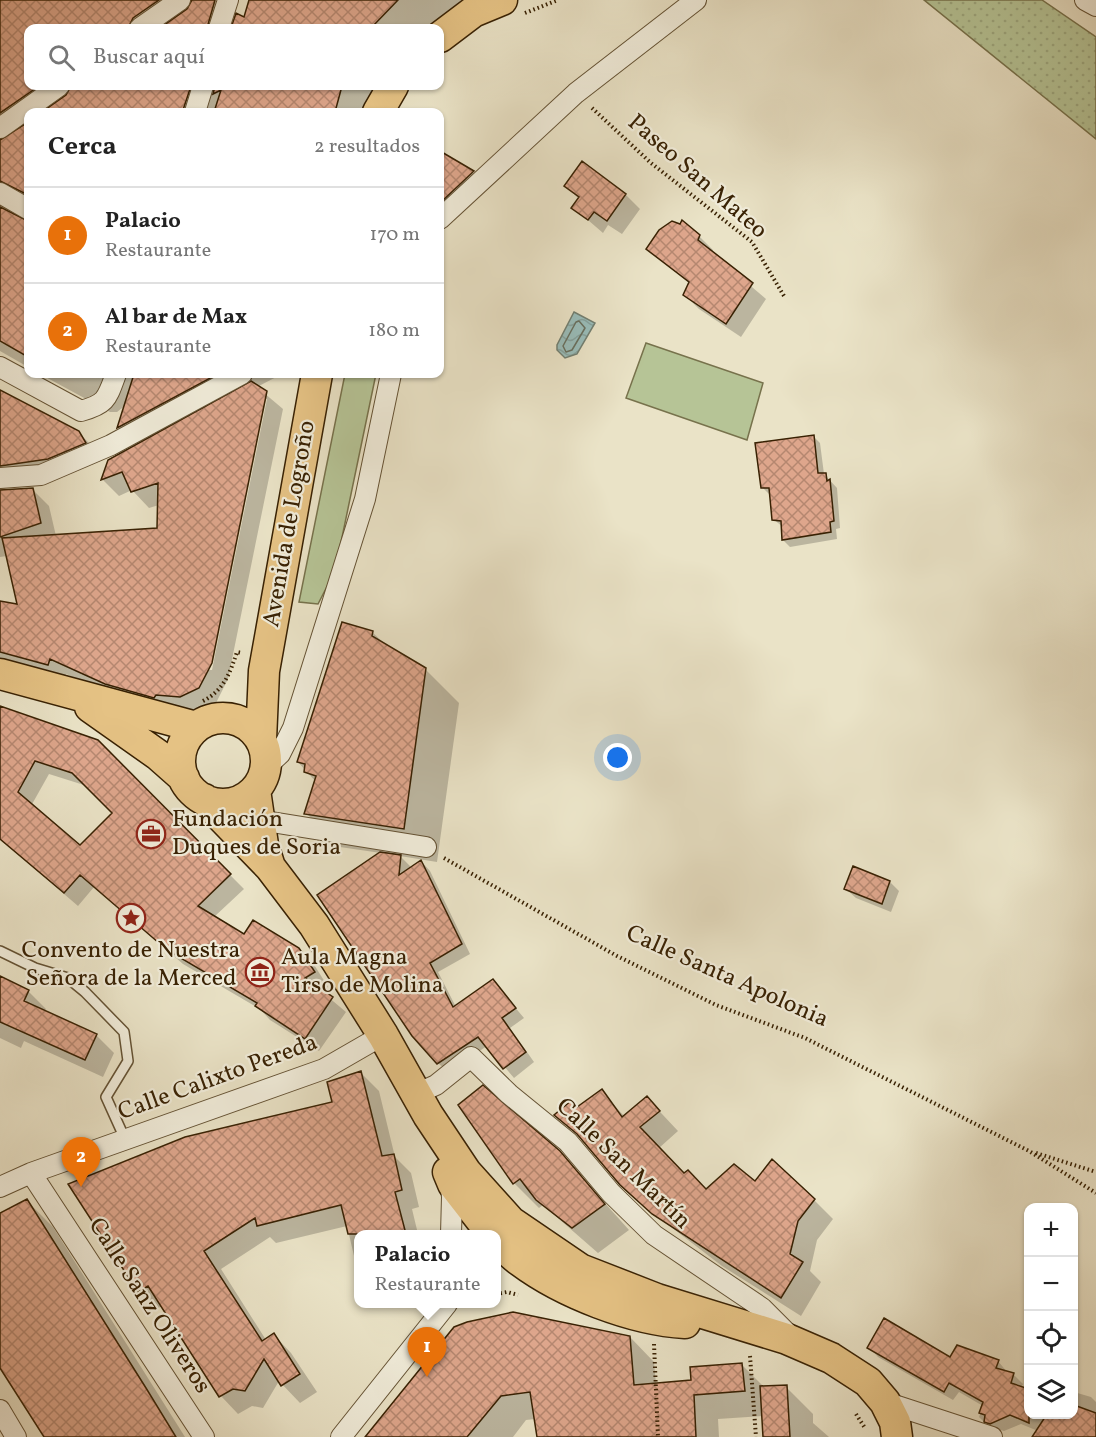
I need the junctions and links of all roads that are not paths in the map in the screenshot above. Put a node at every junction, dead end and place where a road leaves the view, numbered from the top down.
1 (180, 0) edge
2 (228, 0) edge
3 (502, 0) edge
4 (696, 0) edge
5 (1085, 0) edge
6 (1096, 6) edge
7 (146, 24) edge
8 (220, 24) edge
9 (444, 34) edge
10 (54, 90) edge
11 (202, 90) edge
12 (391, 90) edge
13 (29, 108) edge
14 (196, 108) edge
15 (380, 108) edge
16 (24, 111) edge
17 (0, 128) edge
18 (0, 193) edge
19 (24, 207) edge
20 (444, 215) edge
21 (0, 367) edge
22 (115, 378) edge
23 (234, 378) edge
24 (316, 378) edge
25 (390, 378) edge
26 (0, 478) edge
27 (265, 666) junction
28 (0, 674) edge
29 (62, 689) junction
30 (206, 715) junction
31 (261, 765) junction
32 (194, 789) junction
33 (259, 820) junction
34 (426, 847) road end
35 (270, 867) junction
36 (0, 951) edge
37 (383, 1035) junction
38 (422, 1105) junction
39 (125, 1139) junction
40 (448, 1172) junction
41 (31, 1173) junction
42 (0, 1187) edge
43 (451, 1230) edge
44 (491, 1230) edge
45 (502, 1243) edge
46 (637, 1291) junction
47 (431, 1308) edge
48 (444, 1308) edge
49 (745, 1325) junction
50 (417, 1341) junction
51 (796, 1342) junction
52 (885, 1402) junction
53 (0, 1410) edge
54 (16, 1437) edge
55 (204, 1437) edge
56 (341, 1437) edge
57 (897, 1437) edge
58 (992, 1437) edge

1 - 7 street
2 - 8 street
3 - 9 main road
4 - 20 street
5 - 6 street
10 - 13 street
11 - 14 street
12 - 15 main road
16 - 17 street
18 - 19 street
21 - 22 street
23 - 26 street
24 - 27 main road, Avenida de Logroño
25 - 31 street
27 - 30 main road
27 - 31 main road, Avenida de Logroño
28 - 29 main road
29 - 30 main road
29 - 32 main road
30 - 31 main road
30 - 32 main road
31 - 32 main road
31 - 33 main road, Avenida de Logroño
32 - 35 main road
33 - 34 street
33 - 35 main road, Avenida de Logroño
35 - 37 main road
36 - 39 lane
37 - 38 main road
37 - 39 street, Calle Calixto Pereda
38 - 40 main road
38 - 46 main road
38 - 51 street, Calle San Martín
39 - 41 street, Calle Calixto Pereda
40 - 43 street
40 - 44 main road
41 - 42 street, Calle Calixto Pereda
41 - 55 street, Calle Sanz Oliveros
45 - 46 street
45 - 49 main road
46 - 49 main road
47 - 50 street
48 - 50 street
49 - 51 main road
50 - 56 street
51 - 52 main road
52 - 57 main road
52 - 58 street
53 - 54 street

